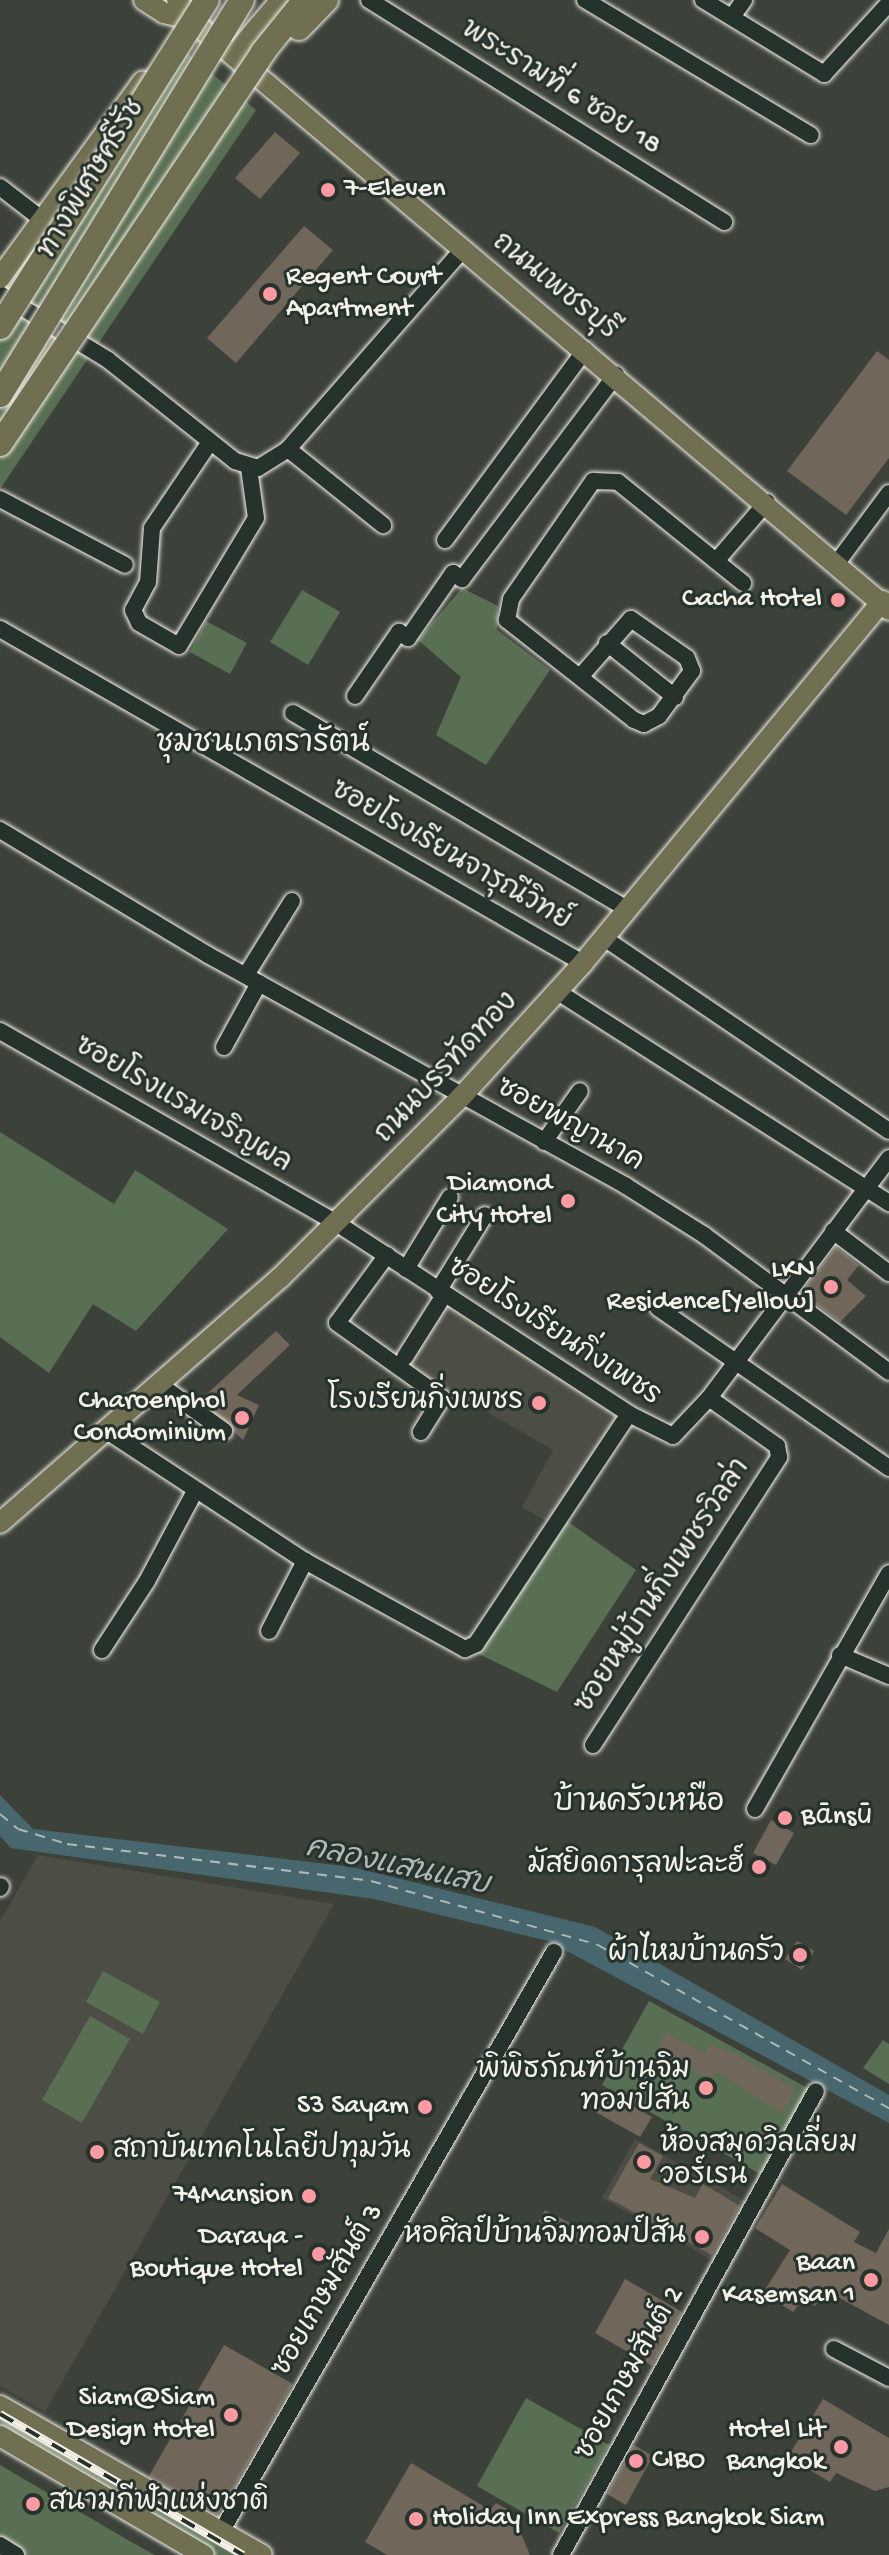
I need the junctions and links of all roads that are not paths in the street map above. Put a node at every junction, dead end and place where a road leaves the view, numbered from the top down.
1 (144, 0) edge
2 (177, 0) edge
3 (204, 0) edge
4 (242, 0) edge
5 (281, 0) edge
6 (305, 0) edge
7 (326, 0) edge
8 (369, 0) edge
9 (585, 0) edge
10 (703, 0) edge
11 (744, 0) edge
12 (889, 3) edge
13 (732, 17) junction
14 (190, 19) junction
15 (244, 67) junction
16 (811, 135) dead end
17 (0, 187) edge
18 (44, 221) junction
19 (724, 222) dead end
20 (463, 249) junction
21 (0, 278) edge
22 (0, 294) edge
23 (0, 327) edge
24 (585, 350) junction
25 (616, 375) junction
26 (0, 395) edge
27 (210, 442) junction
28 (0, 444) edge
29 (288, 449) junction
30 (249, 468) junction
31 (889, 493) edge
32 (0, 499) edge
33 (767, 502) junction
34 (383, 525) dead end
35 (445, 540) dead end
36 (716, 561) junction
37 (837, 563) junction
38 (125, 565) dead end
39 (743, 583) dead end
40 (887, 604) edge
41 (0, 629) edge
42 (607, 643) junction
43 (580, 677) junction
44 (355, 696) dead end
45 (675, 697) junction
46 (293, 713) dead end
47 (0, 830) edge
48 (292, 901) dead end
49 (627, 909) junction
50 (604, 938) junction
51 (583, 963) junction
52 (253, 979) junction
53 (558, 992) junction
54 (0, 1031) edge
55 (224, 1047) dead end
56 (580, 1091) dead end
57 (462, 1096) junction
58 (889, 1131) edge
59 (544, 1142) junction
60 (889, 1158) edge
61 (866, 1187) junction
62 (450, 1197) dead end
63 (889, 1203) edge
64 (485, 1215) dead end
65 (338, 1224) junction
66 (833, 1231) junction
67 (387, 1255) junction
68 (406, 1269) junction
69 (889, 1273) edge
70 (441, 1293) junction
71 (782, 1296) junction
72 (658, 1308) dead end
73 (405, 1357) dead end
74 (735, 1364) junction
75 (889, 1372) edge
76 (160, 1385) junction
77 (709, 1398) junction
78 (629, 1414) junction
79 (107, 1431) junction
80 (224, 1431) dead end
81 (421, 1432) dead end
82 (889, 1468) edge
83 (195, 1491) junction
84 (0, 1523) edge
85 (305, 1561) junction
86 (889, 1573) edge
87 (269, 1631) dead end
88 (102, 1650) dead end
89 (840, 1655) junction
90 (889, 1676) edge
91 (593, 1745) dead end
92 (755, 1809) dead end
93 (554, 1952) dead end
94 (816, 2091) dead end
95 (834, 2349) dead end
96 (889, 2378) edge
97 (0, 2406) edge
98 (0, 2436) edge
99 (221, 2532) junction
100 (0, 2545) edge
101 (16, 2555) edge
102 (204, 2555) edge
103 (262, 2555) edge
104 (561, 2555) edge

1 - 14 main road, ถนนเพชรบุรี
2 - 14 main road, ถนนเพชรบุรี
3 - 14 main road
3 - 23 highway, ทางพิเศษศรีรัช, bridge
4 - 26 highway, ทางพิเศษศรีรัช, bridge
5 - 15 main road
6 - 15 highway, bridge
7 - 15 highway, bridge
8 - 19 street, พระรามที่ 6 ซอย 18
9 - 16 street
10 - 13 street
11 - 13 street
12 - 13 street
14 - 15 main road, ถนนเพชรบุรี
14 - 18 main road
15 - 20 main road, ถนนเพชรบุรี
15 - 28 highway, bridge
17 - 18 street
18 - 21 main road
20 - 24 main road, ถนนเพชรบุรี
20 - 29 street
22 - 27 street
24 - 25 main road, ถนนเพชรบุรี
24 - 35 street
25 - 33 main road, ถนนเพชรบุรี
25 - 44 street
27 - 30 street
27 - 30 street
29 - 30 street
29 - 34 street
31 - 37 street
32 - 38 street
33 - 36 street
33 - 37 main road, ถนนเพชรบุรี
36 - 39 street
36 - 43 street
37 - 40 main road, ถนนเพชรบุรี
40 - 49 main road, ถนนบรรทัดทอง
41 - 51 street, ซอยโรงเรียนจารุณีวิทย์
42 - 43 street
42 - 45 street
42 - 45 street
43 - 45 street
46 - 49 street
47 - 52 street, ซอยพญานาค
48 - 52 street
49 - 50 main road, ถนนบรรทัดทอง
50 - 51 main road, ถนนบรรทัดทอง
50 - 58 street
51 - 53 main road, ถนนบรรทัดทอง
52 - 55 street
52 - 57 street, ซอยพญานาค
53 - 57 main road, ถนนบรรทัดทอง
53 - 61 street
54 - 65 street, ซอยโรงแรมเจริญผล
56 - 59 street
57 - 59 street, ซอยพญานาค
57 - 65 main road, ถนนบรรทัดทอง
59 - 71 street, ซอยพญานาค
60 - 61 street, ซอยโรงเรียนกิ่งเพชร
61 - 63 street
61 - 66 street, ซอยโรงเรียนกิ่งเพชร
62 - 68 street
64 - 70 street
65 - 67 street, ซอยโรงเรียนกิ่งเพชร
65 - 76 main road, ถนนบรรทัดทอง
66 - 69 street
66 - 71 street, ซอยโรงเรียนกิ่งเพชร
67 - 68 street, ซอยโรงเรียนกิ่งเพชร
67 - 81 street
68 - 70 street, ซอยโรงเรียนกิ่งเพชร
70 - 73 street
70 - 78 street, ซอยโรงเรียนกิ่งเพชร
71 - 74 street, ซอยโรงเรียนกิ่งเพชร
71 - 75 street, ซอยพญานาค
72 - 74 street
74 - 77 street, ซอยโรงเรียนกิ่งเพชร
74 - 82 street
76 - 79 main road, ถนนบรรทัดทอง
76 - 80 street
77 - 78 street, ซอยโรงเรียนกิ่งเพชร
77 - 91 street, ซอยหมู่บ้านกิ่งเพชรวิลล่า
78 - 85 street
79 - 83 street
79 - 84 main road, ถนนบรรทัดทอง
83 - 85 street
83 - 88 street
85 - 87 street
86 - 89 street
89 - 90 street
89 - 92 street
93 - 99 street, ซอยเกษมสันต์ 3
94 - 104 street, ซอยเกษมสันต์ 2
95 - 96 street
97 - 99 main road
98 - 102 main road
99 - 103 main road
100 - 101 street

